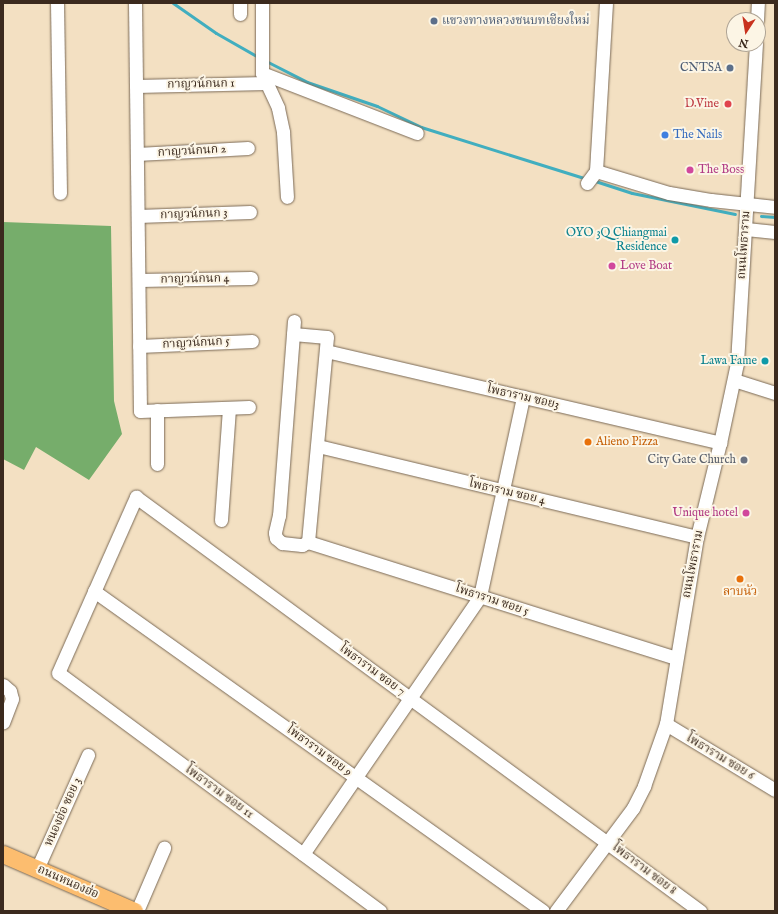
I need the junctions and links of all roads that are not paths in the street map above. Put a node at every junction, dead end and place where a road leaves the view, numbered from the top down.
1 (57, 3) edge
2 (135, 3) edge
3 (262, 3) edge
4 (606, 3) edge
5 (756, 52) edge
6 (264, 78) junction
7 (136, 86) junction
8 (417, 133) dead end
9 (248, 148) dead end
10 (137, 154) junction
11 (596, 171) junction
12 (587, 183) dead end
13 (60, 193) dead end
14 (287, 197) dead end
15 (747, 204) junction
16 (775, 207) edge
17 (250, 212) dead end
18 (138, 216) junction
19 (746, 229) junction
20 (775, 232) edge
21 (251, 278) dead end
22 (138, 280) junction
23 (294, 321) dead end
24 (293, 334) junction
25 (252, 340) dead end
26 (140, 346) junction
27 (326, 351) junction
28 (734, 380) junction
29 (775, 393) edge
30 (523, 397) junction
31 (249, 407) dead end
32 (229, 408) junction
33 (157, 410) junction
34 (720, 443) junction
35 (318, 446) junction
36 (157, 464) dead end
37 (503, 491) junction
38 (221, 520) dead end
39 (697, 537) junction
40 (308, 542) junction
41 (94, 591) junction
42 (480, 596) junction
43 (675, 658) junction
44 (3, 685) edge
45 (411, 698) junction
46 (3, 722) edge
47 (666, 724) junction
48 (88, 755) dead end
49 (356, 777) junction
50 (775, 790) edge
51 (608, 842) junction
52 (164, 848) dead end
53 (3, 854) edge
54 (303, 854) junction
55 (37, 869) junction
56 (134, 911) edge
57 (137, 911) edge
58 (380, 911) edge
59 (543, 911) edge
60 (556, 911) edge
61 (700, 911) edge

1 - 13 street
2 - 7 street
3 - 6 street
4 - 11 street
5 - 15 street, ถนนโพธาราม
6 - 7 street, กาญวน์กนก 1
6 - 8 street
6 - 14 street
7 - 10 street
9 - 10 street, กาญวน์กนก 2
10 - 18 street
11 - 12 street
11 - 15 street
15 - 16 street
15 - 19 street, ถนนโพธาราม
17 - 18 street, กาญวน์กนก 3
18 - 22 street
19 - 20 street
19 - 28 street, ถนนโพธาราม
21 - 22 street, กาญวน์กนก 4
22 - 26 street
23 - 24 street
24 - 27 street
24 - 40 street
25 - 26 street, กาญวน์กนก 5
26 - 33 street
27 - 30 street, โพธาราม ซอย3
27 - 35 street
28 - 29 street
28 - 34 street, ถนนโพธาราม
30 - 34 street, โพธาราม ซอย3
30 - 37 street
31 - 32 street
32 - 33 street
32 - 38 street
33 - 36 street
34 - 39 street, ถนนโพธาราม
35 - 37 street, โพธาราม ซอย 4
35 - 40 street
37 - 39 street, โพธาราม ซอย 4
37 - 42 street
39 - 43 street, ถนนโพธาราม
40 - 42 street, โพธาราม ซอย 5
41 - 45 street, โพธาราม ซอย 7
41 - 49 street, โพธาราม ซอย 9
41 - 54 street, โพธาราม ซอย 11
42 - 43 street, โพธาราม ซอย 5
42 - 45 street
43 - 47 street, ถนนโพธาราม
44 - 46 street
45 - 49 street
45 - 51 street, โพธาราม ซอย 7
47 - 50 street, โพธาราม ซอย 6
47 - 51 street, ถนนโพธาราม
48 - 55 street, หนองฮ่อ ซอย 3
49 - 54 street
49 - 59 street, โพธาราม ซอย 9
51 - 60 street, ถนนโพธาราม
51 - 61 street, โพธาราม ซอย 8
52 - 57 street
53 - 55 main road, ถนนหนองฮ่อ
54 - 58 street, โพธาราม ซอย 11
55 - 56 main road, ถนนหนองฮ่อ

